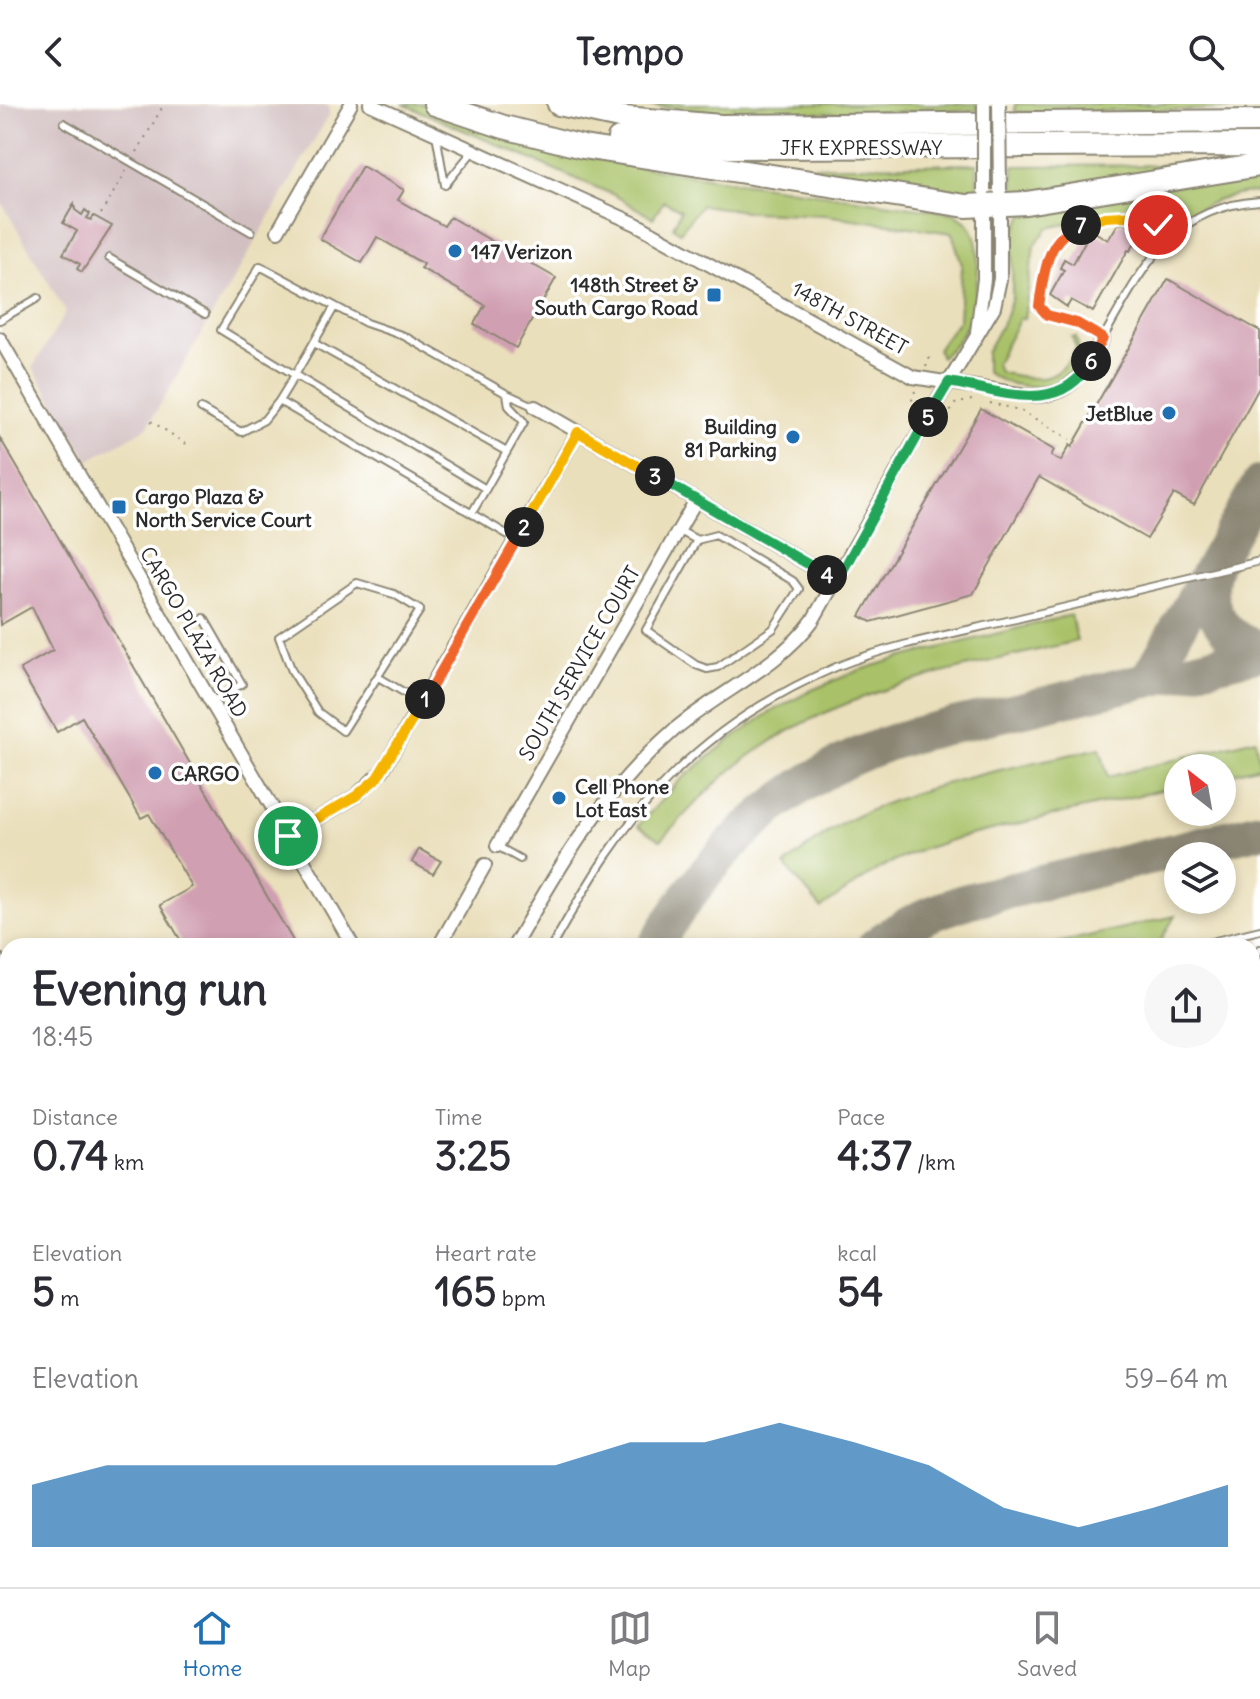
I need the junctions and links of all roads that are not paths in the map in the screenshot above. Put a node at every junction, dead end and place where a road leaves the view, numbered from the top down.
1 (351, 104) edge
2 (370, 104) edge
3 (435, 104) edge
4 (466, 104) edge
5 (559, 104) edge
6 (984, 104) edge
7 (999, 104) edge
8 (1260, 121) edge
9 (64, 123) dead end
10 (436, 134) junction
11 (1260, 145) edge
12 (473, 150) junction
13 (1260, 165) edge
14 (992, 198) junction
15 (1260, 201) edge
16 (1158, 225) dead end
17 (278, 231) dead end
18 (251, 232) dead end
19 (109, 258) dead end
20 (38, 298) dead end
21 (335, 306) junction
22 (205, 314) dead end
23 (0, 320) edge
24 (1103, 338) junction
25 (0, 339) edge
26 (314, 343) junction
27 (295, 375) junction
28 (949, 382) junction
29 (507, 394) junction
30 (279, 401) junction
31 (535, 407) joint
32 (201, 409) dead end
33 (578, 432) junction
34 (507, 452) junction
35 (486, 489) junction
36 (696, 500) junction
37 (472, 513) junction
38 (678, 530) junction
39 (517, 540) junction
40 (697, 540) junction
41 (1260, 561) edge
42 (837, 581) junction
43 (204, 618) dead end
44 (378, 677) junction
45 (211, 702) junction
46 (422, 703) junction
47 (288, 836) junction
48 (497, 846) joint
49 (520, 859) dead end
50 (485, 865) dead end
51 (1260, 930) edge
52 (348, 938) edge
53 (444, 938) edge
54 (519, 938) edge
55 (557, 938) edge
56 (1228, 938) edge

1 - 17 street
2 - 10 street, 148TH STREET
3 - 14 highway
4 - 11 highway, JFK EXPRESSWAY
5 - 8 highway, JFK EXPRESSWAY
6 - 14 street, bridge
7 - 14 street, bridge
9 - 18 lane
10 - 12 street, 148TH STREET
10 - 12 lane
12 - 28 street, 148TH STREET
13 - 14 highway
14 - 28 street
15 - 24 lane, 148TH STREET
16 - 24 lane
19 - 22 lane
20 - 23 lane
21 - 26 lane
21 - 27 lane
21 - 29 lane
24 - 28 street, 148TH STREET
25 - 45 street, CARGO PLAZA ROAD
26 - 27 lane
26 - 34 lane
27 - 30 lane
27 - 35 lane
28 - 42 street
29 - 31 lane
29 - 34 lane
30 - 32 lane
30 - 37 lane
31 - 33 street
33 - 36 street
33 - 39 street
34 - 35 lane
35 - 37 lane
36 - 38 street, SOUTH SERVICE COURT
36 - 42 street
37 - 39 lane
38 - 40 lane
38 - 48 street, SOUTH SERVICE COURT
39 - 46 street
40 - 40 lane
41 - 55 lane
42 - 54 street
43 - 45 lane
44 - 44 lane
44 - 46 lane
45 - 47 street, CARGO PLAZA ROAD
46 - 47 street
47 - 52 street, CARGO PLAZA ROAD
48 - 49 lane
50 - 53 street
51 - 56 lane

